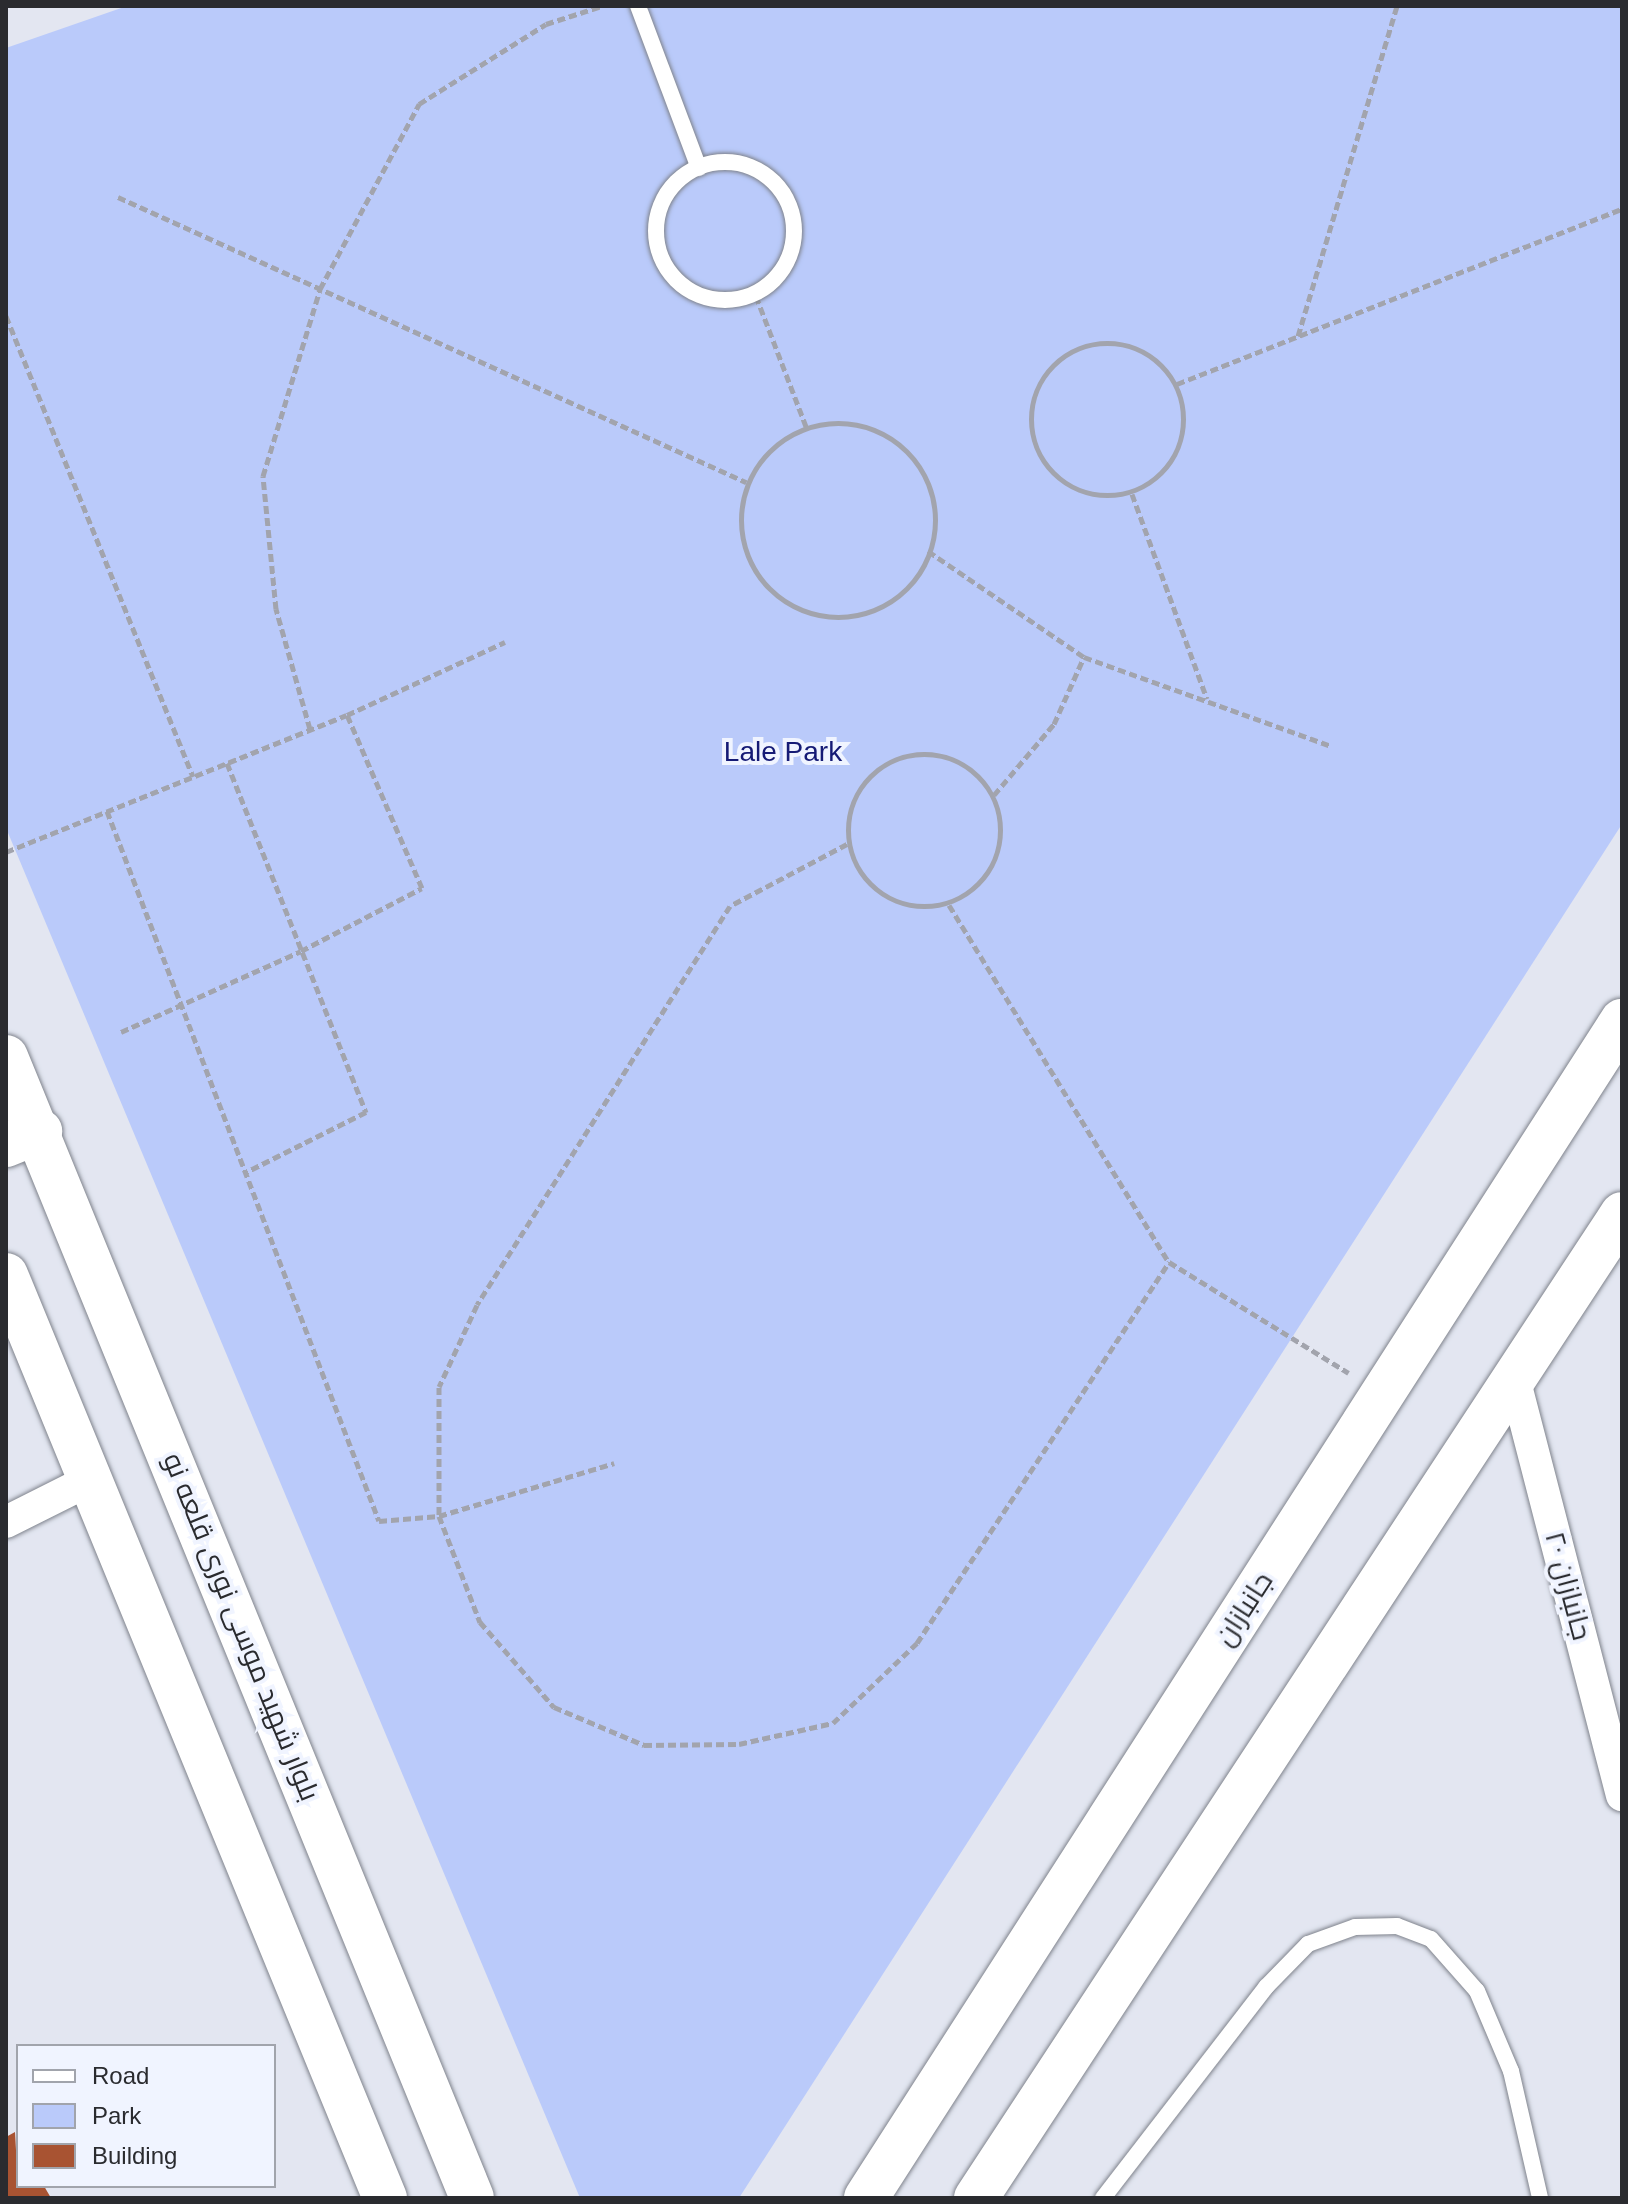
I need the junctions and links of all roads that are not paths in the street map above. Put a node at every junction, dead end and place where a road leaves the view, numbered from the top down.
1 (638, 6) edge
2 (699, 168) junction
3 (1622, 1021) edge
4 (6, 1057) edge
5 (23, 1138) edge
6 (1622, 1214) edge
7 (6, 1275) edge
8 (1514, 1378) junction
9 (90, 1480) junction
10 (6, 1522) edge
11 (1622, 1795) edge
12 (385, 2198) edge
13 (472, 2198) edge
14 (866, 2198) edge
15 (976, 2198) edge
16 (1103, 2198) edge
17 (1540, 2198) edge

1 - 2 lane
2 - 2 lane
3 - 14 main road, جانبازان
4 - 5 main road, بلوار شهید موسی نوری قلعه نو
5 - 13 main road, بلوار شهید موسی نوری قلعه نو
6 - 8 main road
7 - 9 main road
8 - 11 street, جانبازان ۲۰
8 - 15 main road
9 - 10 street
9 - 12 main road
16 - 17 lane

